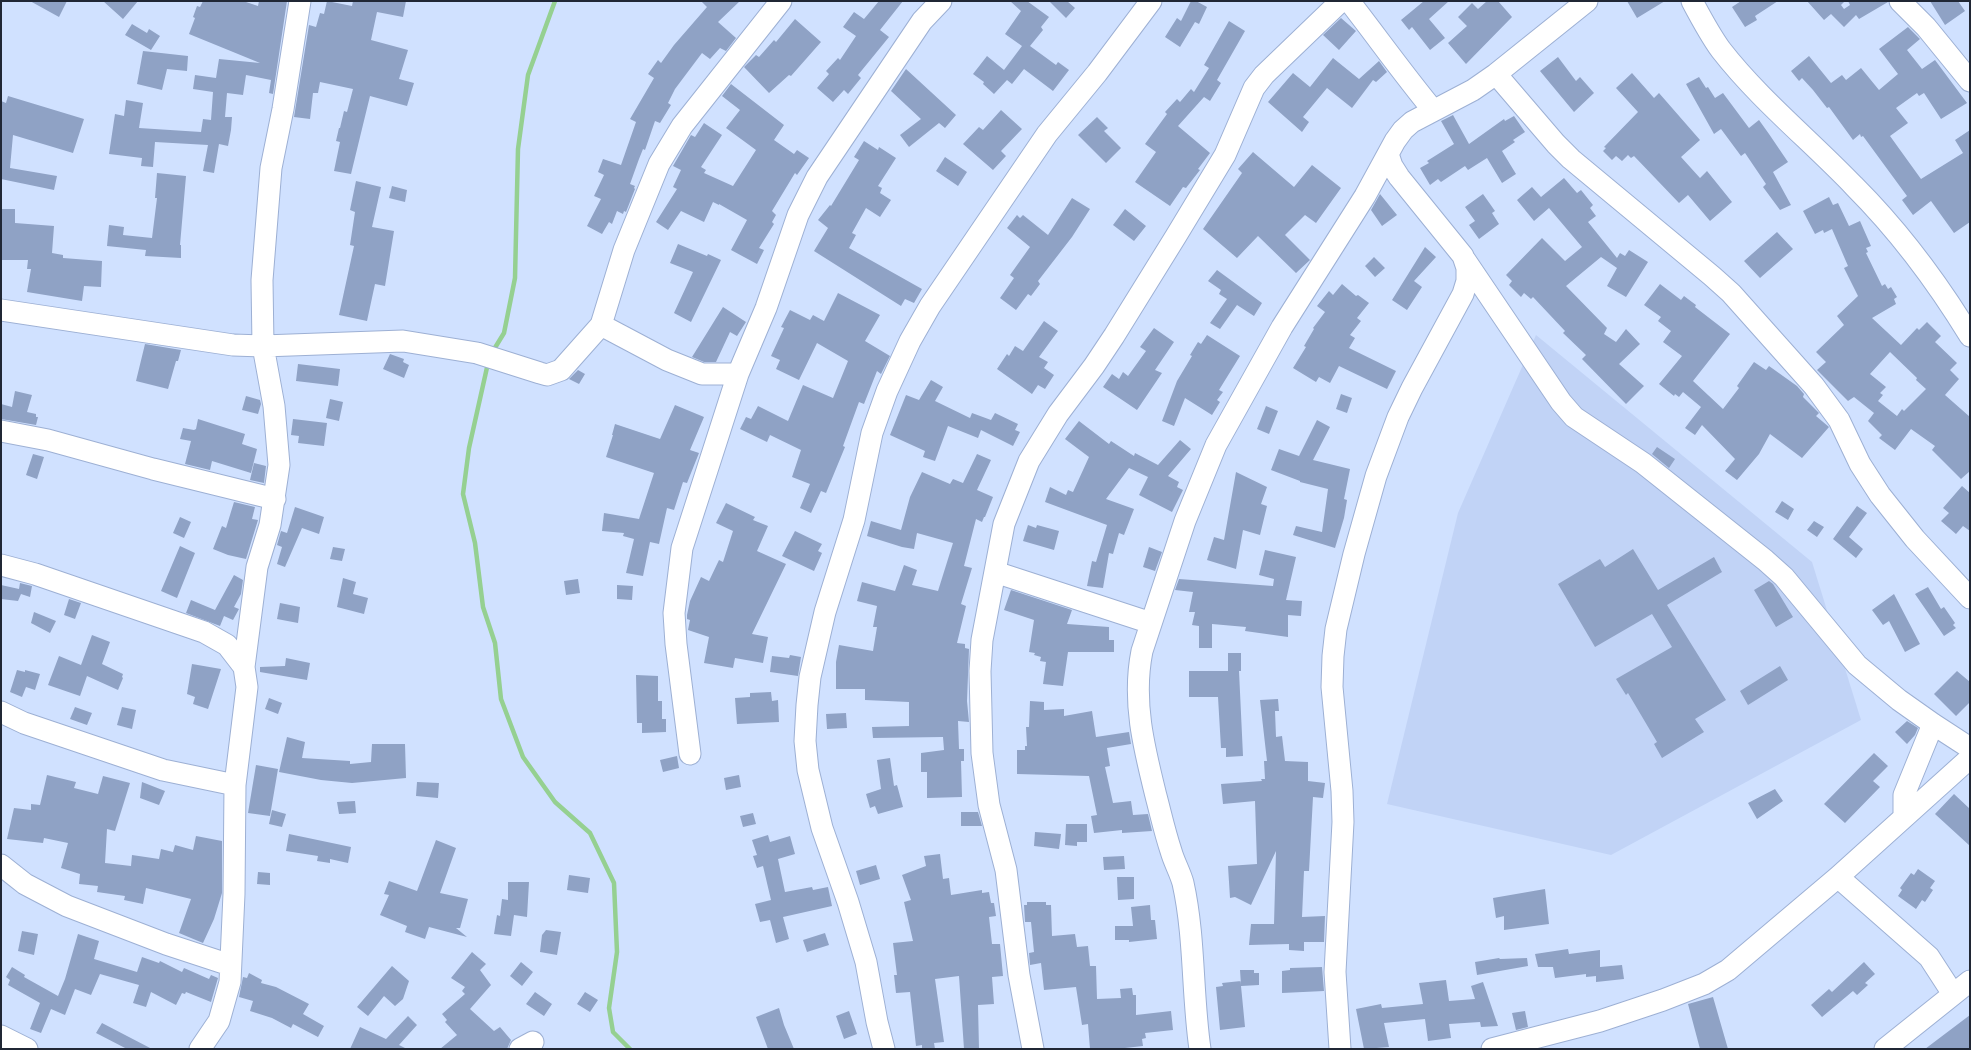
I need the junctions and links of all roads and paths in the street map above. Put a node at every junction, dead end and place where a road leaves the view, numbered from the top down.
1 (300, 1) edge
2 (781, 1) edge
3 (941, 1) edge
4 (1151, 1) edge
5 (1341, 1) edge
6 (1349, 1) edge
7 (1587, 1) edge
8 (1692, 1) edge
9 (1900, 1) edge
10 (1496, 74) junction
11 (1970, 81) edge
12 (1433, 110) junction
13 (1388, 154) junction
14 (1462, 256) junction
15 (1, 310) edge
16 (600, 325) junction
17 (1970, 336) edge
18 (263, 346) junction
19 (738, 374) junction
20 (1, 431) edge
21 (275, 499) junction
22 (1, 565) edge
23 (995, 572) junction
24 (1970, 598) edge
25 (1151, 623) junction
26 (244, 667) junction
27 (1, 712) edge
28 (1932, 724) junction
29 (1970, 748) edge
30 (690, 754) dead end
31 (1970, 758) edge
32 (235, 785) junction
33 (1904, 816) junction
34 (1, 865) edge
35 (1838, 877) junction
36 (230, 965) junction
37 (1970, 981) edge
38 (1953, 994) junction
39 (1, 1036) edge
40 (27, 1049) edge
41 (200, 1049) edge
42 (884, 1049) edge
43 (1033, 1049) edge
44 (1200, 1049) edge
45 (1340, 1049) edge
46 (1492, 1049) edge
47 (1886, 1049) edge

1 - 18 street
2 - 16 street
3 - 19 street
4 - 42 street
5 - 23 street
6 - 12 street
7 - 10 street
8 - 17 street
9 - 11 street
10 - 12 street
10 - 24 street
12 - 13 street
13 - 14 street
13 - 25 street
14 - 28 street
14 - 45 street
15 - 18 street
16 - 18 street
16 - 19 street
18 - 21 street
19 - 30 street
20 - 21 street
21 - 26 street
22 - 26 street
23 - 25 street
23 - 43 street
25 - 44 street
26 - 32 street
27 - 32 street
28 - 29 street
28 - 33 street
31 - 33 street
32 - 36 street
33 - 35 street
34 - 36 street
35 - 38 street
35 - 46 street
36 - 41 street
37 - 38 street
38 - 47 street
39 - 40 street

